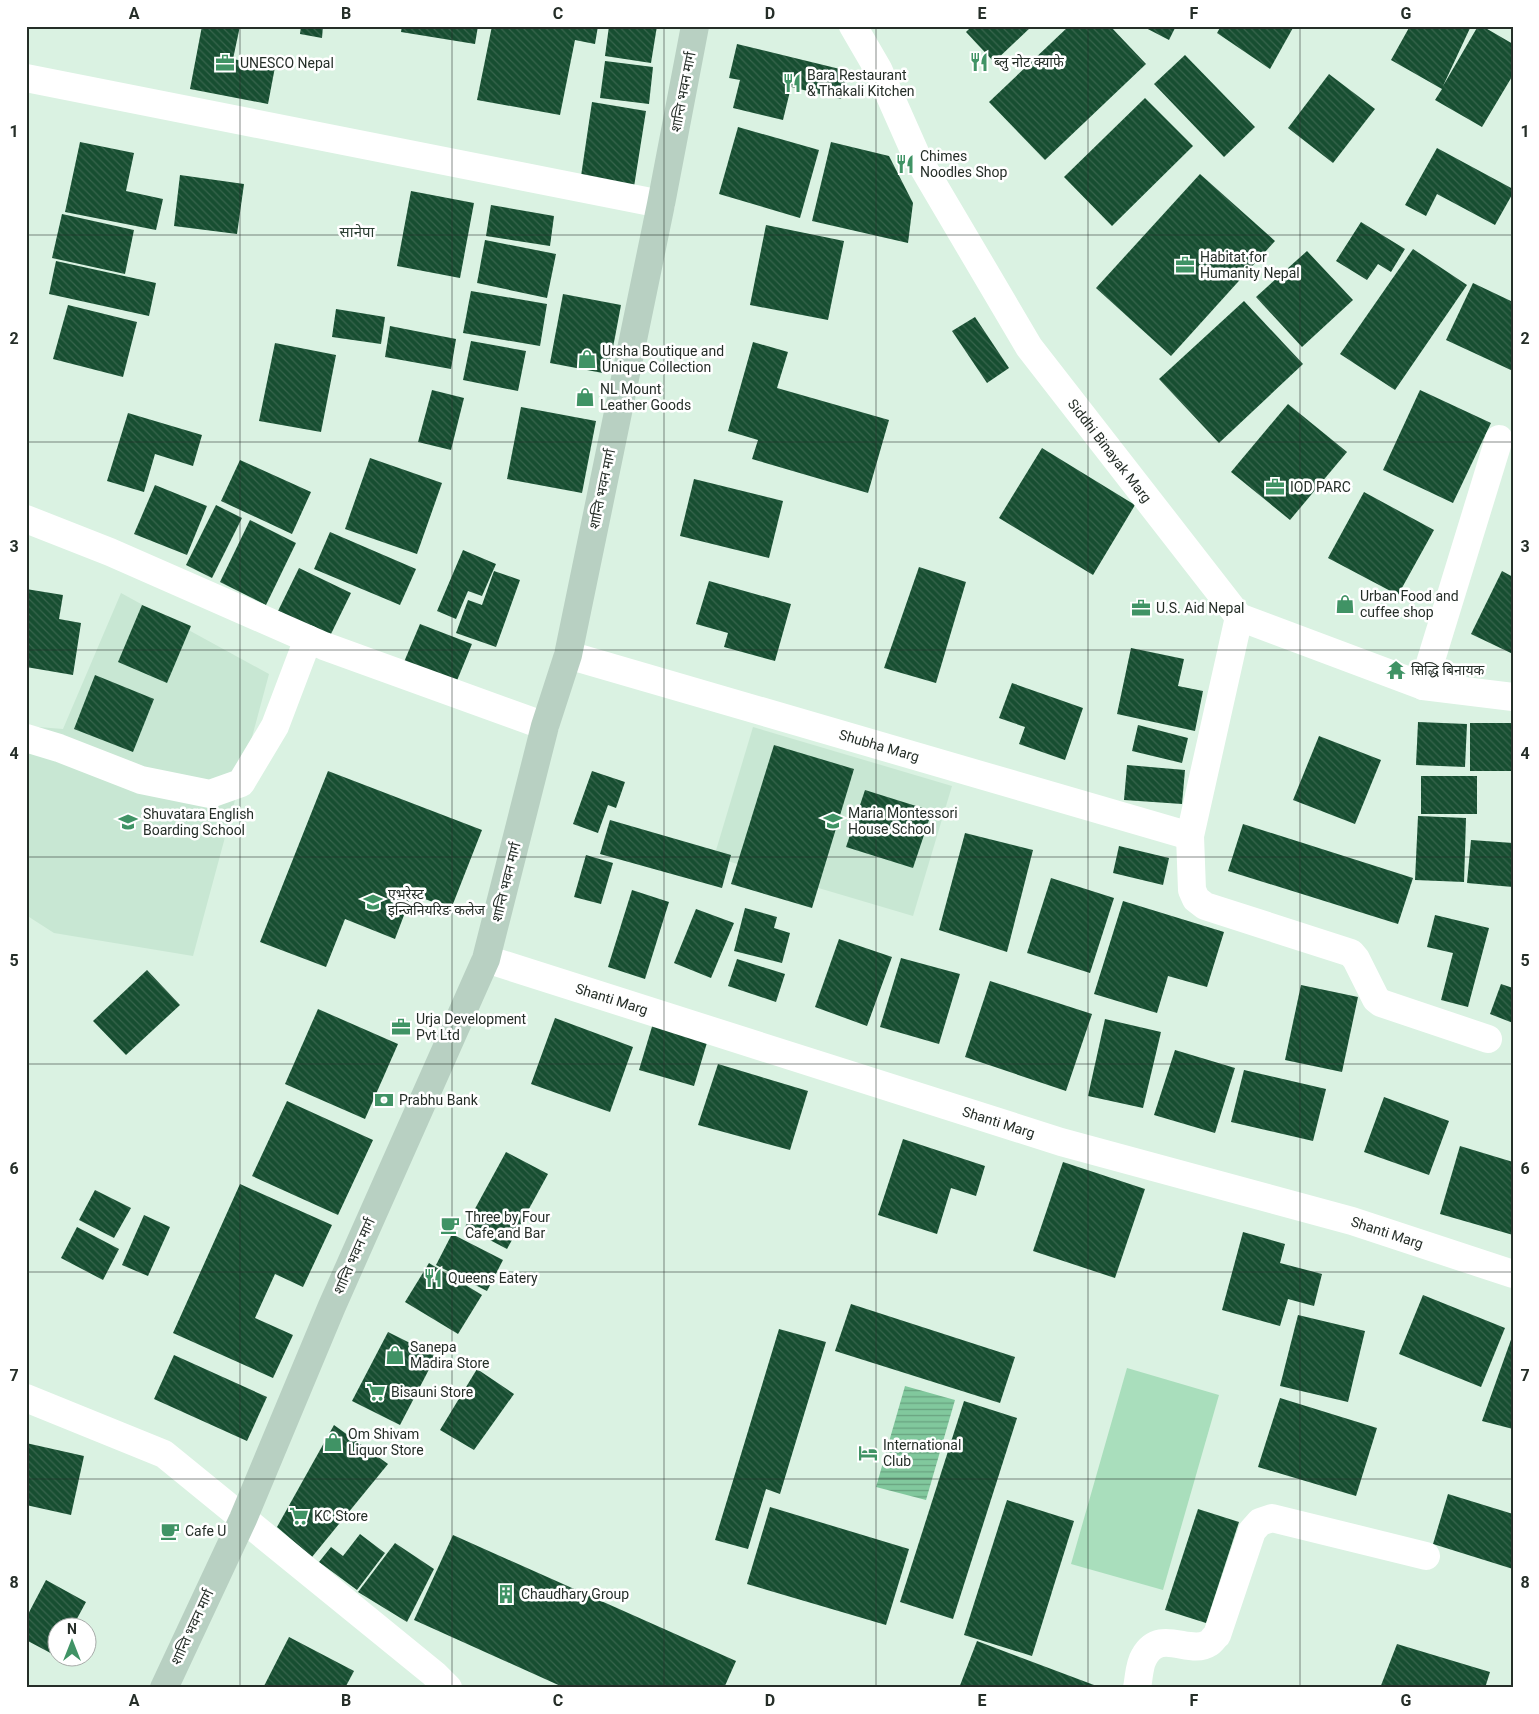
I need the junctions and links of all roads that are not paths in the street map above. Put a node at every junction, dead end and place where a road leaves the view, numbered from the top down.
1 (695, 26) edge
2 (853, 26) edge
3 (26, 78) edge
4 (661, 204) junction
5 (1499, 439) dead end
6 (26, 519) edge
7 (1240, 617) junction
8 (308, 639) junction
9 (568, 655) junction
10 (1423, 686) junction
11 (1513, 697) edge
12 (545, 726) junction
13 (26, 738) edge
14 (1190, 836) junction
15 (486, 959) junction
16 (1488, 1039) dead end
17 (1513, 1274) edge
18 (26, 1398) edge
19 (243, 1519) junction
20 (1426, 1556) dead end
21 (164, 1688) edge
22 (448, 1688) edge
23 (1137, 1688) edge

1 - 4 main road, शान्ति भवन मार्ग
2 - 7 street, Siddhi Binayak Marg
3 - 4 street
4 - 9 main road, शान्ति भवन मार्ग
5 - 10 street
6 - 8 street
7 - 10 street
7 - 14 street
8 - 12 street
8 - 13 street
9 - 12 main road, शान्ति भवन मार्ग
9 - 14 street, Shubha Marg
10 - 11 street
12 - 15 main road, शान्ति भवन मार्ग
14 - 16 street
15 - 17 street, Shanti Marg
15 - 19 main road, शान्ति भवन मार्ग
18 - 19 street
19 - 21 main road, शान्ति भवन मार्ग
19 - 22 street
20 - 23 street

